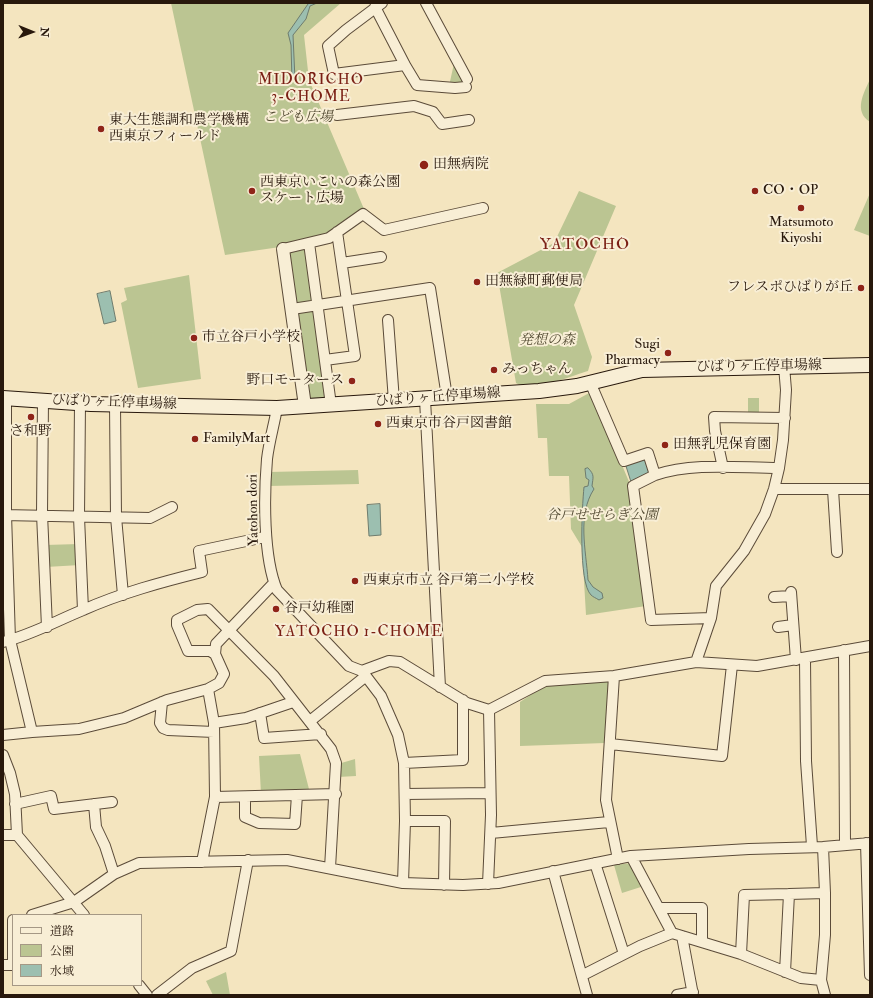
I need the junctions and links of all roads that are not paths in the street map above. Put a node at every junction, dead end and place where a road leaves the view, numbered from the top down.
1 (426, 3) edge
2 (379, 5) edge
3 (405, 65) junction
4 (337, 115) dead end
5 (469, 120) dead end
6 (483, 208) dead end
7 (337, 232) junction
8 (309, 244) junction
9 (283, 249) joint
10 (381, 257) dead end
11 (342, 262) junction
12 (347, 300) junction
13 (318, 305) junction
14 (292, 309) junction
15 (388, 320) dead end
16 (325, 360) junction
17 (870, 364) edge
18 (784, 366) junction
19 (590, 382) junction
20 (447, 397) junction
21 (4, 398) edge
22 (425, 399) junction
23 (43, 400) junction
24 (394, 401) junction
25 (80, 403) junction
26 (115, 404) junction
27 (331, 405) junction
28 (305, 406) junction
29 (277, 408) junction
30 (784, 418) junction
31 (723, 468) junction
32 (779, 468) junction
33 (655, 475) junction
34 (774, 489) junction
35 (870, 489) edge
36 (833, 490) junction
37 (172, 507) dead end
38 (42, 514) junction
39 (5, 515) edge
40 (79, 517) junction
41 (116, 517) junction
42 (265, 537) junction
43 (837, 552) dead end
44 (274, 583) junction
45 (123, 595) junction
46 (774, 597) dead end
47 (83, 610) junction
48 (711, 618) junction
49 (793, 626) junction
50 (778, 627) dead end
51 (47, 628) junction
52 (227, 630) junction
53 (7, 641) edge
54 (870, 646) edge
55 (844, 650) junction
56 (215, 654) junction
57 (800, 660) junction
58 (696, 662) junction
59 (732, 665) junction
60 (364, 673) junction
61 (614, 676) junction
62 (440, 687) junction
63 (208, 689) junction
64 (463, 700) junction
65 (162, 702) junction
66 (293, 702) junction
67 (489, 710) junction
68 (260, 713) junction
69 (310, 721) junction
70 (214, 727) junction
71 (32, 732) junction
72 (320, 734) junction
73 (3, 735) edge
74 (610, 744) junction
75 (3, 755) edge
76 (404, 762) junction
77 (7, 774) edge
78 (490, 793) junction
79 (336, 794) junction
80 (404, 794) junction
81 (296, 795) junction
82 (215, 797) junction
83 (245, 797) junction
84 (112, 802) dead end
85 (15, 804) junction
86 (94, 804) junction
87 (405, 821) junction
88 (609, 822) junction
89 (491, 833) junction
90 (3, 835) edge
91 (17, 835) junction
92 (868, 843) edge
93 (845, 844) junction
94 (812, 846) junction
95 (823, 847) junction
96 (631, 856) junction
97 (618, 859) junction
98 (248, 860) junction
99 (202, 862) junction
100 (595, 863) junction
101 (330, 868) junction
102 (553, 871) junction
103 (114, 874) junction
104 (403, 883) junction
105 (488, 884) junction
106 (444, 885) junction
107 (825, 893) junction
108 (789, 894) junction
109 (74, 902) junction
110 (659, 908) junction
111 (35, 914) edge
112 (83, 914) edge
113 (672, 933) junction
114 (682, 936) junction
115 (702, 942) junction
116 (624, 954) junction
117 (741, 954) junction
118 (785, 972) junction
119 (583, 975) junction
120 (870, 975) edge
121 (821, 980) junction
122 (140, 986) edge
123 (693, 994) edge
124 (147, 995) edge
125 (156, 995) edge
126 (587, 995) edge
127 (677, 995) edge
128 (825, 995) edge

1 - 3 street
2 - 3 street
2 - 3 street
4 - 5 street
6 - 7 street
7 - 8 street
7 - 11 street
8 - 9 street
8 - 13 street
9 - 14 street
10 - 11 street
11 - 12 street
12 - 13 street
12 - 16 street
12 - 20 street
13 - 14 street
13 - 16 street
14 - 28 street
15 - 24 street
16 - 27 street
17 - 18 main road, ひばりヶ丘停車場線
18 - 19 main road, ひばりヶ丘停車場線
18 - 30 street
19 - 20 main road, ひばりヶ丘停車場線
19 - 33 street
20 - 22 main road, ひばりヶ丘停車場線
21 - 23 main road, ひばりヶ丘停車場線
21 - 39 street
22 - 24 main road, ひばりヶ丘停車場線
22 - 62 street
23 - 25 main road, ひばりヶ丘停車場線
23 - 38 street
24 - 27 main road, ひばりヶ丘停車場線
25 - 26 main road, ひばりヶ丘停車場線
25 - 40 street
26 - 29 main road, ひばりヶ丘停車場線
26 - 41 street
27 - 28 main road, ひばりヶ丘停車場線
28 - 29 main road, ひばりヶ丘停車場線
29 - 42 street, Yatohon dori
30 - 31 street
30 - 32 street
31 - 32 street
31 - 33 street
32 - 34 street
33 - 48 street
34 - 36 street
34 - 48 street
35 - 36 street
36 - 43 street
37 - 41 street
38 - 39 street
38 - 40 street
38 - 51 street
39 - 53 street
40 - 41 street
40 - 47 street
41 - 45 street
42 - 44 street, Yatohon dori
42 - 45 street
44 - 52 street
44 - 60 street, Yatohon dori
45 - 47 street
46 - 49 street
47 - 51 street
48 - 58 street
49 - 50 street
49 - 57 street
51 - 53 street
52 - 56 street
52 - 56 street
52 - 66 street
53 - 71 street
54 - 55 street
55 - 57 street
55 - 93 street
56 - 63 street
57 - 59 street
57 - 94 street
58 - 59 street
58 - 61 street
59 - 74 street
60 - 62 street
60 - 69 street
60 - 76 street
61 - 67 street
61 - 74 street
62 - 64 street
63 - 65 street
63 - 70 street
64 - 67 street
64 - 76 street
65 - 70 street
65 - 71 street
66 - 68 street
66 - 69 street
67 - 78 street
68 - 70 street
68 - 72 street
69 - 72 street
70 - 82 street
71 - 73 street
72 - 79 street
74 - 88 street
75 - 77 street
76 - 80 street
77 - 85 street
78 - 80 street
78 - 89 street
79 - 81 street
79 - 101 street
80 - 87 street
81 - 83 street
81 - 83 street
82 - 83 street
82 - 99 street
84 - 86 street
85 - 86 street
85 - 91 street
86 - 103 street
87 - 104 street
87 - 106 street
88 - 89 street
88 - 97 street
89 - 105 street
90 - 91 street
91 - 109 street
92 - 93 street
92 - 120 street
93 - 95 street
94 - 95 street
94 - 96 street
95 - 107 street
96 - 97 street
96 - 110 street
97 - 100 street
98 - 99 street
98 - 101 street
98 - 125 street
99 - 103 street
100 - 102 street
100 - 116 street
101 - 104 street
102 - 105 street
102 - 119 street
103 - 109 street
104 - 106 street
105 - 106 street
107 - 108 street
107 - 121 street
108 - 117 street
108 - 118 street
109 - 111 street
109 - 112 street
110 - 113 street
110 - 115 street
113 - 114 street
113 - 116 street
114 - 115 street
114 - 123 street
115 - 117 street
116 - 119 street
117 - 118 street
118 - 121 street
119 - 126 street
121 - 128 street
122 - 124 street
123 - 127 street

